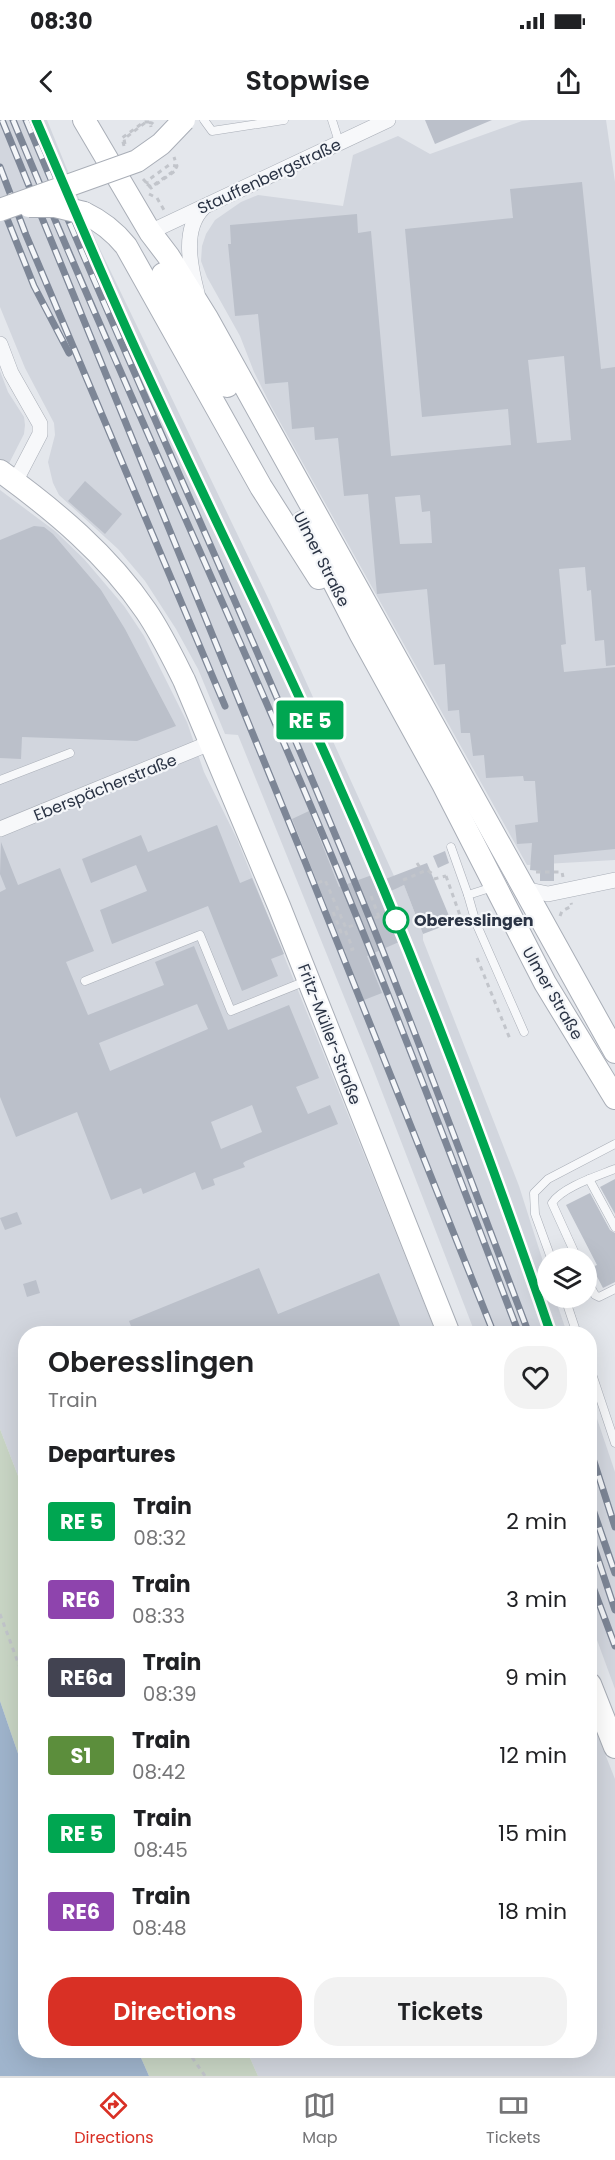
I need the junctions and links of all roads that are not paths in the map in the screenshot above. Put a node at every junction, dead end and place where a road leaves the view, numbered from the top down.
1 (84, 120) edge
2 (184, 120) edge
3 (204, 120) edge
4 (284, 120) edge
5 (332, 120) edge
6 (388, 120) edge
7 (339, 142) junction
8 (205, 206) junction
9 (8, 208) edge
10 (150, 232) junction
11 (207, 318) junction
12 (0, 344) edge
13 (7, 476) edge
14 (361, 635) junction
15 (209, 740) junction
16 (70, 753) dead end
17 (0, 780) edge
18 (0, 829) edge
19 (451, 847) dead end
20 (615, 880) edge
21 (530, 881) junction
22 (494, 886) junction
23 (468, 895) junction
24 (538, 915) junction
25 (309, 980) junction
26 (85, 981) dead end
27 (524, 1032) dead end
28 (615, 1052) edge
29 (615, 1098) edge
30 (615, 1144) edge
31 (614, 1170) edge
32 (589, 1179) junction
33 (615, 1227) edge
34 (548, 1248) edge
35 (572, 1248) edge
36 (615, 1289) edge
37 (597, 1295) edge
38 (568, 1308) edge
39 (446, 1326) edge
40 (574, 1326) edge
41 (597, 1389) edge
42 (615, 1443) edge
43 (597, 1702) edge
44 (615, 1747) edge

1 - 10 main road, Ulmer Straße
2 - 9 main road, bridge
3 - 4 lane
5 - 7 lane
6 - 7 street, Stauffenbergstraße
7 - 8 street, Stauffenbergstraße
8 - 10 street, Stauffenbergstraße
8 - 11 street, Ulmer Straße
9 - 14 main road, bridge
10 - 11 main road, Ulmer Straße
10 - 14 main road, Ulmer Straße
11 - 21 main road, Ulmer Straße
12 - 13 street
13 - 15 main road
14 - 22 main road, Ulmer Straße
15 - 18 street, Eberspächerstraße
15 - 25 main road, Fritz-Müller-Straße
16 - 17 lane
19 - 23 lane
20 - 21 street
21 - 24 main road, Ulmer Straße
22 - 23 lane
22 - 24 main road, Ulmer Straße
22 - 29 main road, Ulmer Straße
23 - 27 lane
24 - 28 main road, Ulmer Straße
25 - 26 lane
25 - 39 main road, Fritz-Müller-Straße
30 - 34 lane
31 - 32 lane
32 - 33 lane
32 - 35 lane
36 - 37 lane
38 - 40 lane
41 - 42 lane
43 - 44 main road

